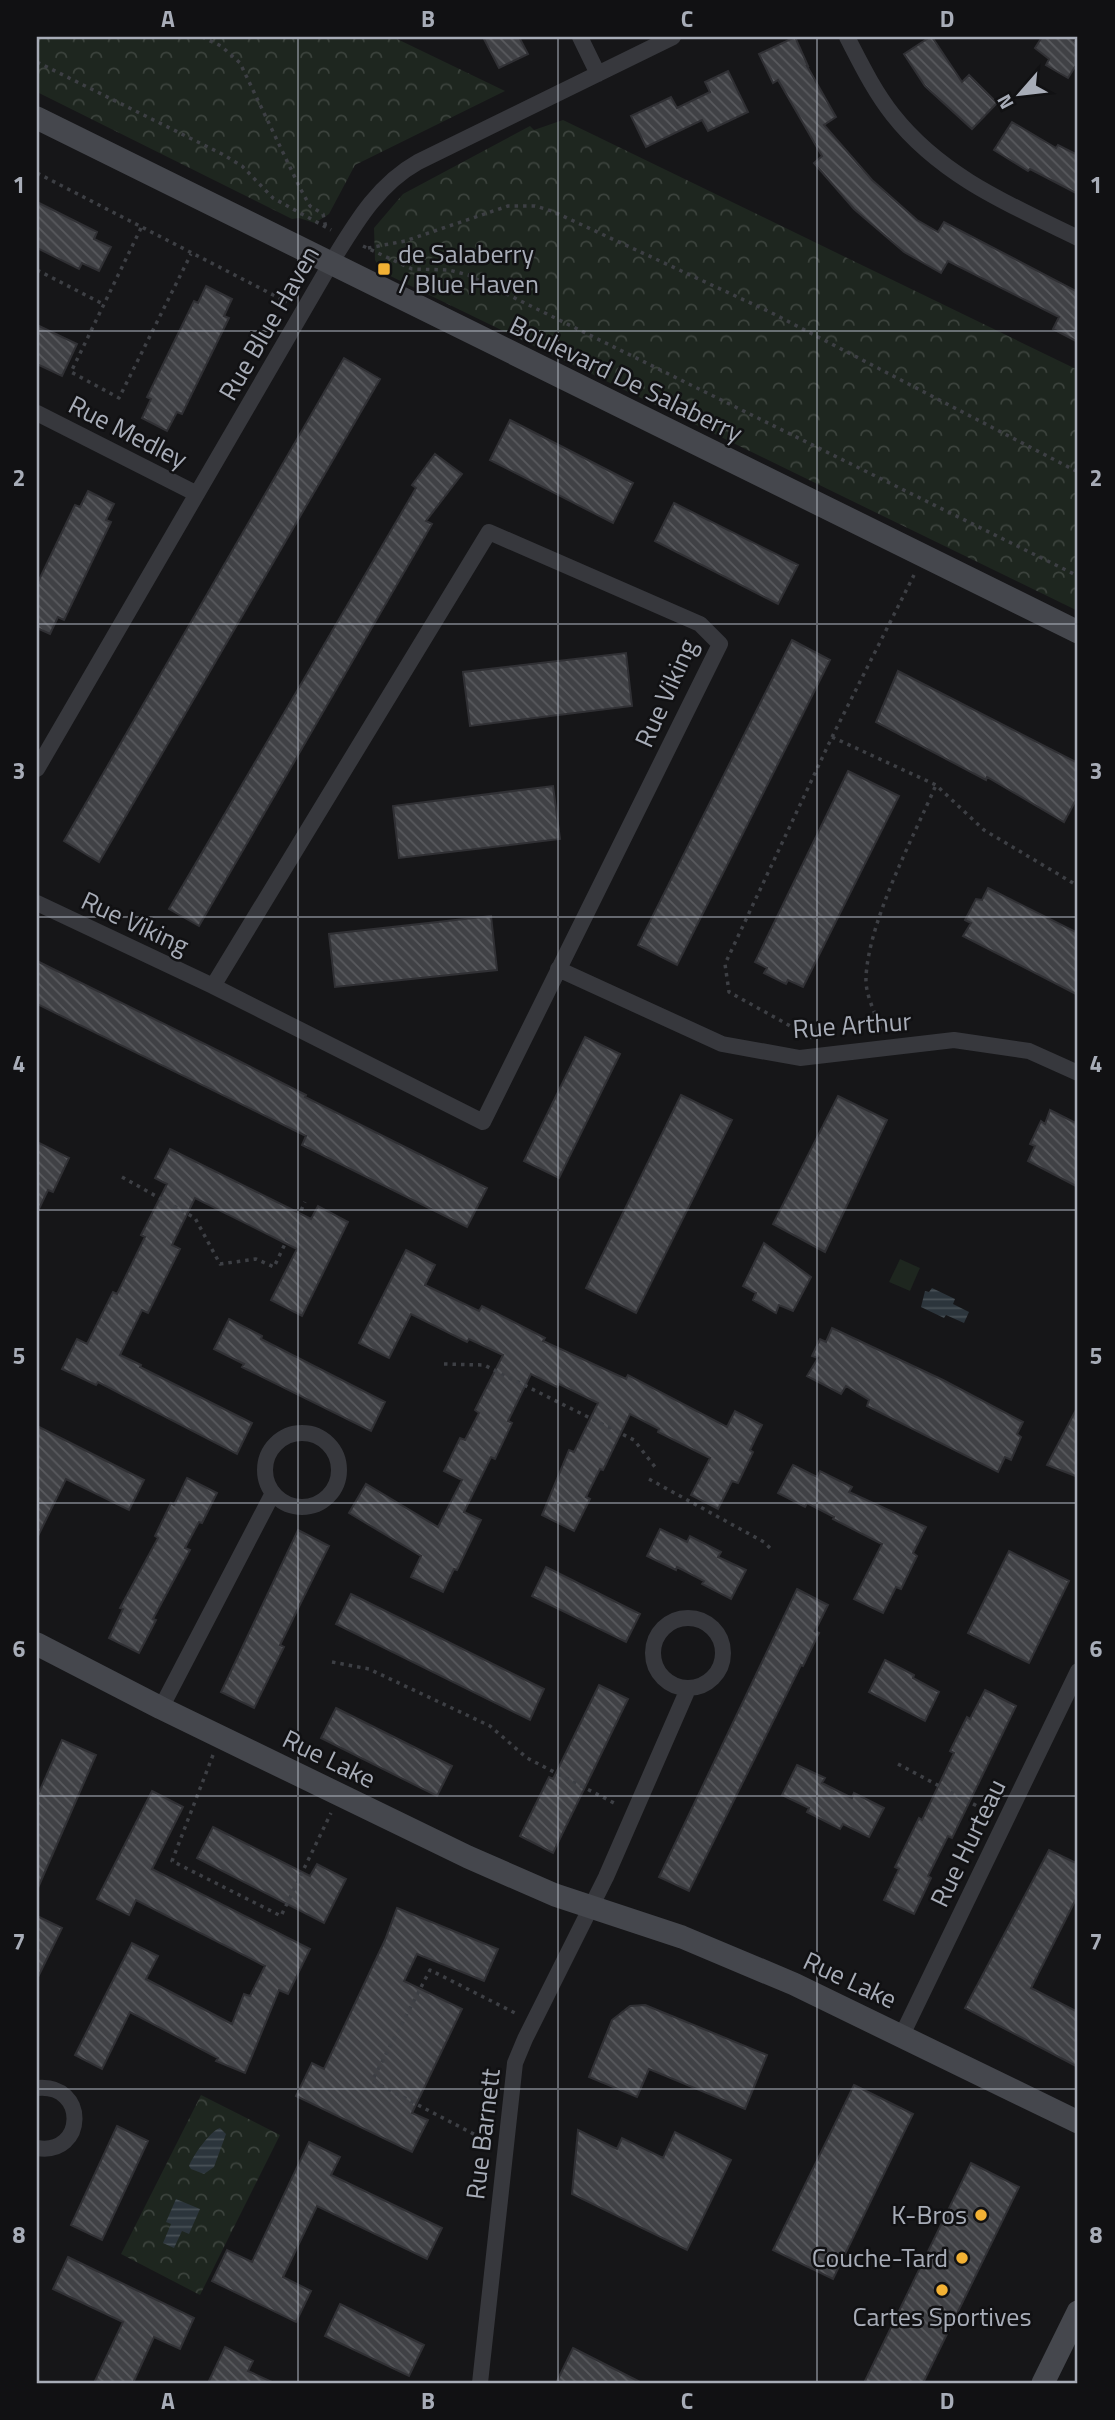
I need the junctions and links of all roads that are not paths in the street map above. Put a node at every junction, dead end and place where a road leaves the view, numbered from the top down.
1 (580, 37) edge
2 (673, 37) edge
3 (847, 37) edge
4 (597, 74) junction
5 (37, 118) edge
6 (1078, 238) edge
7 (331, 263) junction
8 (37, 413) edge
9 (197, 494) junction
10 (1078, 632) edge
11 (37, 769) edge
12 (37, 903) edge
13 (558, 969) junction
14 (213, 986) junction
15 (1078, 1073) edge
16 (274, 1493) junction
17 (37, 1644) edge
18 (1078, 1671) edge
19 (688, 1689) junction
20 (161, 1708) junction
21 (590, 1906) junction
22 (902, 2035) junction
23 (37, 2088) edge
24 (1078, 2122) edge
25 (37, 2148) edge
26 (1078, 2312) edge
27 (480, 2383) edge
28 (1043, 2383) edge

1 - 4 street
2 - 4 street, Rue Blue Haven
3 - 6 street
4 - 7 street, Rue Blue Haven
5 - 7 street, Boulevard De Salaberry
7 - 9 street, Rue Blue Haven
7 - 10 street, Boulevard De Salaberry
8 - 9 street, Rue Medley
9 - 11 street, Rue Blue Haven
12 - 14 street, Rue Viking
13 - 14 street, Rue Viking
13 - 14 street, Rue Viking
13 - 15 street, Rue Arthur
16 - 16 street
16 - 20 street
17 - 20 street, Rue Lake
18 - 22 street, Rue Hurteau
19 - 19 street
19 - 21 street
20 - 21 street, Rue Lake
21 - 22 street, Rue Lake
21 - 27 street, Rue Barnett
22 - 24 street, Rue Lake
23 - 25 street
26 - 28 street

